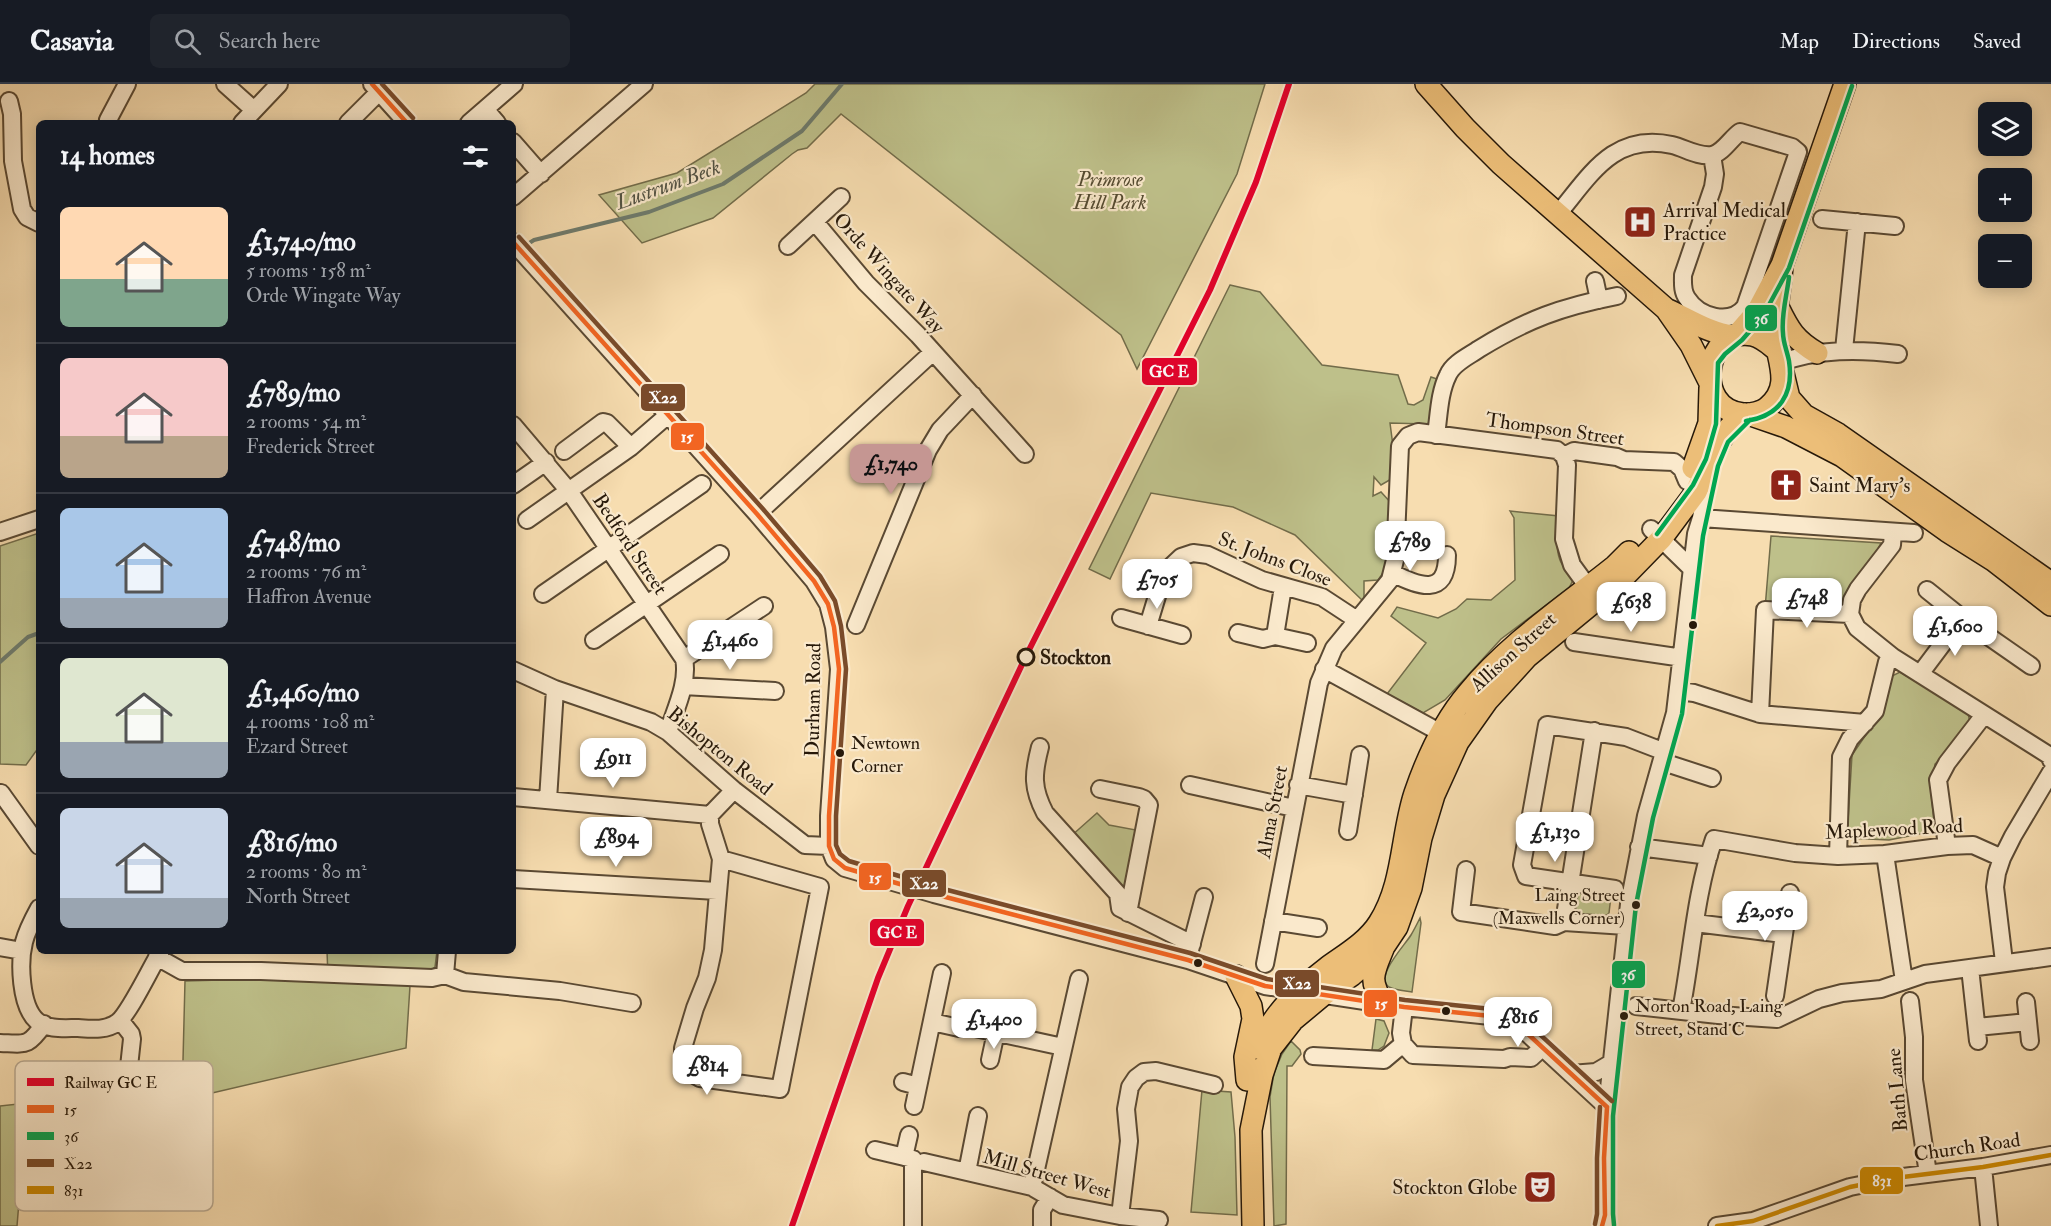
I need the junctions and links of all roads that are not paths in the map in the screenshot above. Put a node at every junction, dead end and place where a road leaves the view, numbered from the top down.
1 (127, 84) edge
2 (225, 84) edge
3 (279, 84) edge
4 (514, 84) edge
5 (644, 84) edge
6 (1426, 84) edge
7 (1845, 84) edge
8 (376, 88) edge
9 (9, 101) dead end
10 (485, 109) junction
11 (254, 110) junction
12 (108, 120) edge
13 (245, 120) edge
14 (350, 120) edge
15 (404, 120) edge
16 (472, 120) edge
17 (494, 120) edge
18 (516, 145) edge
19 (1712, 155) junction
20 (541, 174) junction
21 (516, 195) edge
22 (842, 197) dead end
23 (1557, 214) junction
24 (1822, 219) dead end
25 (36, 222) edge
26 (814, 222) junction
27 (1857, 222) junction
28 (1895, 226) dead end
29 (516, 245) edge
30 (788, 246) dead end
31 (1782, 265) junction
32 (1595, 281) dead end
33 (1617, 297) dead end
34 (1599, 300) junction
35 (1778, 307) junction
36 (1666, 309) junction
37 (1735, 336) junction
38 (1844, 350) junction
39 (933, 352) junction
40 (1817, 353) junction
41 (1898, 354) dead end
42 (1781, 362) junction
43 (1709, 384) junction
44 (973, 395) junction
45 (668, 414) junction
46 (1746, 414) junction
47 (516, 428) edge
48 (1436, 435) junction
49 (631, 447) junction
50 (564, 451) dead end
51 (1025, 454) dead end
52 (1564, 456) junction
53 (546, 462) junction
54 (1710, 463) junction
55 (1687, 481) junction
56 (516, 484) edge
57 (702, 484) dead end
58 (569, 491) junction
59 (757, 514) junction
60 (1701, 518) junction
61 (36, 520) edge
62 (520, 524) edge
63 (0, 532) edge
64 (1893, 532) junction
65 (1914, 533) dead end
66 (1656, 534) junction
67 (607, 549) junction
68 (720, 554) dead end
69 (1447, 555) dead end
70 (1691, 568) junction
71 (1392, 573) junction
72 (2051, 583) edge
73 (1282, 587) junction
74 (1588, 587) junction
75 (1927, 590) dead end
76 (543, 594) dead end
77 (2051, 605) edge
78 (647, 606) junction
79 (764, 606) dead end
80 (1850, 614) junction
81 (1121, 618) dead end
82 (1962, 618) junction
83 (1357, 620) junction
84 (856, 625) dead end
85 (1148, 626) junction
86 (1238, 633) dead end
87 (1182, 635) dead end
88 (1275, 636) junction
89 (594, 640) dead end
90 (1574, 642) dead end
91 (1307, 643) dead end
92 (1893, 657) junction
93 (1683, 658) junction
94 (684, 659) junction
95 (2031, 666) dead end
96 (1324, 669) junction
97 (516, 671) edge
98 (1920, 674) junction
99 (683, 686) junction
100 (555, 689) junction
101 (775, 691) dead end
102 (1679, 691) junction
103 (1760, 714) junction
104 (1983, 715) junction
105 (1865, 723) junction
106 (1594, 731) junction
107 (668, 732) junction
108 (1450, 737) junction
109 (1360, 755) dead end
110 (1664, 757) junction
111 (1041, 759) dead end
112 (2051, 760) edge
113 (2051, 772) edge
114 (1712, 778) dead end
115 (1190, 785) dead end
116 (1298, 785) junction
117 (1100, 789) dead end
118 (734, 790) junction
119 (1, 793) edge
120 (1354, 795) junction
121 (516, 797) edge
122 (548, 800) junction
123 (1294, 808) junction
124 (710, 815) junction
125 (1348, 831) dead end
126 (36, 842) edge
127 (829, 846) junction
128 (1947, 846) junction
129 (1639, 847) junction
130 (1885, 854) junction
131 (1708, 856) junction
132 (1838, 856) junction
133 (2002, 858) junction
134 (721, 859) junction
135 (1466, 870) dead end
136 (516, 879) edge
137 (1571, 882) junction
138 (1615, 889) dead end
139 (717, 891) junction
140 (1790, 893) dead end
141 (1204, 897) dead end
142 (1128, 913) junction
143 (36, 914) edge
144 (1273, 921) junction
145 (1564, 922) junction
146 (1695, 923) junction
147 (1626, 926) junction
148 (1318, 928) dead end
149 (1783, 934) junction
150 (1192, 944) junction
151 (0, 947) edge
152 (1383, 948) junction
153 (22, 951) junction
154 (159, 954) edge
155 (447, 954) edge
156 (2051, 957) edge
157 (1188, 960) junction
158 (2004, 962) junction
159 (1265, 964) dead end
160 (1970, 968) junction
161 (942, 973) dead end
162 (445, 975) junction
163 (1236, 976) junction
164 (1079, 979) dead end
165 (1904, 981) junction
166 (1299, 991) junction
167 (1323, 995) junction
168 (1775, 996) dead end
169 (1910, 1001) dead end
170 (2026, 1002) dead end
171 (632, 1003) dead end
172 (1394, 1005) junction
173 (1636, 1006) dead end
174 (1681, 1011) junction
175 (120, 1020) junction
176 (932, 1022) junction
177 (2028, 1022) junction
178 (44, 1024) junction
179 (996, 1032) junction
180 (2030, 1041) dead end
181 (0, 1042) edge
182 (1403, 1044) junction
183 (1063, 1047) junction
184 (1537, 1052) junction
185 (1313, 1056) dead end
186 (990, 1060) dead end
187 (130, 1061) edge
188 (1612, 1062) junction
189 (1570, 1074) junction
190 (1247, 1080) junction
191 (1214, 1085) dead end
192 (914, 1106) dead end
193 (1607, 1107) junction
194 (978, 1116) dead end
195 (1251, 1130) junction
196 (909, 1135) dead end
197 (875, 1150) dead end
198 (2051, 1155) edge
199 (904, 1157) junction
200 (924, 1162) dead end
201 (1983, 1167) junction
202 (967, 1172) junction
203 (1928, 1174) junction
204 (1032, 1187) junction
205 (1050, 1197) junction
206 (1120, 1216) junction
207 (1159, 1220) dead end
208 (1605, 1222) edge
209 (1749, 1224) edge
210 (913, 1226) edge
211 (1042, 1226) edge
212 (1253, 1226) edge
213 (1717, 1226) edge
214 (1989, 1226) edge

1 - 12 street
2 - 11 street
3 - 11 street
4 - 10 street
5 - 20 street
6 - 23 main road
7 - 31 main road
8 - 14 street
8 - 15 street
9 - 25 street
10 - 16 street
10 - 17 street
11 - 13 street
18 - 20 street
19 - 19 street
19 - 23 street
20 - 21 street
22 - 26 street, Orde Wingate Way
23 - 36 main road
24 - 27 street
26 - 30 street, Orde Wingate Way
26 - 39 street, Orde Wingate Way
27 - 28 street
27 - 38 street
29 - 45 street, Durham Road
31 - 35 main road
31 - 37 main road
32 - 34 street
33 - 34 street
34 - 48 street
35 - 40 main road
35 - 42 main road
36 - 37 main road
36 - 43 main road
37 - 42 main road
37 - 43 main road
38 - 40 street
38 - 41 street
39 - 44 street, Orde Wingate Way
39 - 59 street, Orde Wingate Way
40 - 42 street
42 - 46 main road
42 - 72 main road
43 - 46 main road
43 - 55 main road, Allison Street
44 - 51 street, Orde Wingate Way
44 - 84 street
45 - 49 street
45 - 59 street, Durham Road
46 - 54 main road, Allison Street
46 - 77 main road
47 - 53 street, Bedford Street
48 - 52 street, Thompson Street
48 - 71 street, Thompson Street
49 - 50 street
49 - 58 street
52 - 55 street, Thompson Street
52 - 74 street
53 - 56 street
53 - 58 street, Bedford Street
54 - 60 street
54 - 66 main road, Allison Street
55 - 66 main road, Allison Street
57 - 67 street
58 - 62 street
58 - 67 street, Bedford Street
59 - 127 street, Durham Road
60 - 64 street
60 - 70 street
61 - 63 street
64 - 65 street
64 - 80 street
66 - 70 street
66 - 74 main road, Allison Street
66 - 108 main road, Allison Street
67 - 76 street
67 - 78 street, Bedford Street
68 - 78 street
69 - 71 street
70 - 93 street
71 - 83 street, Alma Street
73 - 83 street, St. Johns Close
73 - 85 street, St. Johns Close
73 - 88 street
74 - 108 main road, Allison Street
75 - 82 street
78 - 89 street
78 - 94 street, Bedford Street
79 - 94 street
80 - 92 street
80 - 103 street
81 - 85 street
82 - 95 street
82 - 98 street
83 - 96 street, Alma Street
85 - 87 street
86 - 88 street
88 - 91 street
90 - 93 street
92 - 98 street
92 - 105 street
93 - 102 street
94 - 99 street
96 - 108 street
96 - 116 street, Alma Street
97 - 100 street, Bishopton Road
98 - 104 street
99 - 101 street
99 - 107 street
100 - 107 street, Bishopton Road
100 - 122 street
102 - 103 street
102 - 110 street
103 - 105 street
104 - 112 street
104 - 128 street
105 - 132 street
106 - 110 street
106 - 137 street
106 - 137 street
107 - 118 street, Bishopton Road
108 - 152 main road, Allison Street
108 - 166 main road, Allison Street
109 - 120 street
110 - 114 street
110 - 129 street
111 - 142 street
113 - 133 street
115 - 123 street
116 - 120 street
116 - 123 street, Alma Street
117 - 142 street
118 - 124 street
118 - 127 street, Bishopton Road
119 - 126 street
120 - 125 street
121 - 122 street
122 - 124 street
123 - 144 street, Alma Street
124 - 134 street
127 - 157 street
128 - 130 street, Maplewood Road
128 - 133 street, Maplewood Road
129 - 131 street
129 - 147 street
130 - 132 street, Maplewood Road
130 - 165 street
131 - 132 street, Maplewood Road
131 - 146 street
133 - 158 street
134 - 139 street
134 - 139 street
135 - 145 street
136 - 139 street
137 - 138 street
137 - 145 street
140 - 149 street
141 - 150 street
142 - 150 street
143 - 153 street
144 - 148 street
144 - 159 street, Alma Street
145 - 147 street
146 - 149 street
146 - 174 street
147 - 188 street
149 - 168 street
150 - 157 street
151 - 153 street
152 - 167 main road, Allison Street
152 - 172 main road
153 - 178 street
154 - 162 street
154 - 175 street
155 - 162 street
156 - 158 street
157 - 163 street
158 - 160 street
160 - 165 street
160 - 177 street
161 - 176 street
162 - 171 street
163 - 166 street
163 - 190 main road
164 - 183 street
165 - 174 street
166 - 167 street
166 - 190 main road, Allison Street
167 - 172 street
167 - 195 main road, Allison Street
169 - 203 street, Bath Lane
170 - 177 street
172 - 182 street
172 - 184 street
173 - 174 street
175 - 178 street
175 - 187 street
176 - 179 street
176 - 192 street
177 - 180 street
178 - 181 street
179 - 183 street
179 - 186 street
182 - 184 street
182 - 185 street
183 - 204 street
184 - 189 street
188 - 189 street
188 - 193 street
189 - 193 street
190 - 195 main road
191 - 206 street
193 - 208 street
194 - 202 street
195 - 212 main road
196 - 199 street
197 - 199 street
198 - 201 street, Church Road
199 - 210 street
200 - 202 street, Mill Street West
201 - 203 street, Church Road
201 - 214 street
202 - 204 street, Mill Street West
203 - 209 street, Church Road
204 - 205 street, Mill Street West
205 - 206 street, Mill Street West
205 - 211 street
206 - 207 street, Mill Street West
209 - 213 street, Church Road

